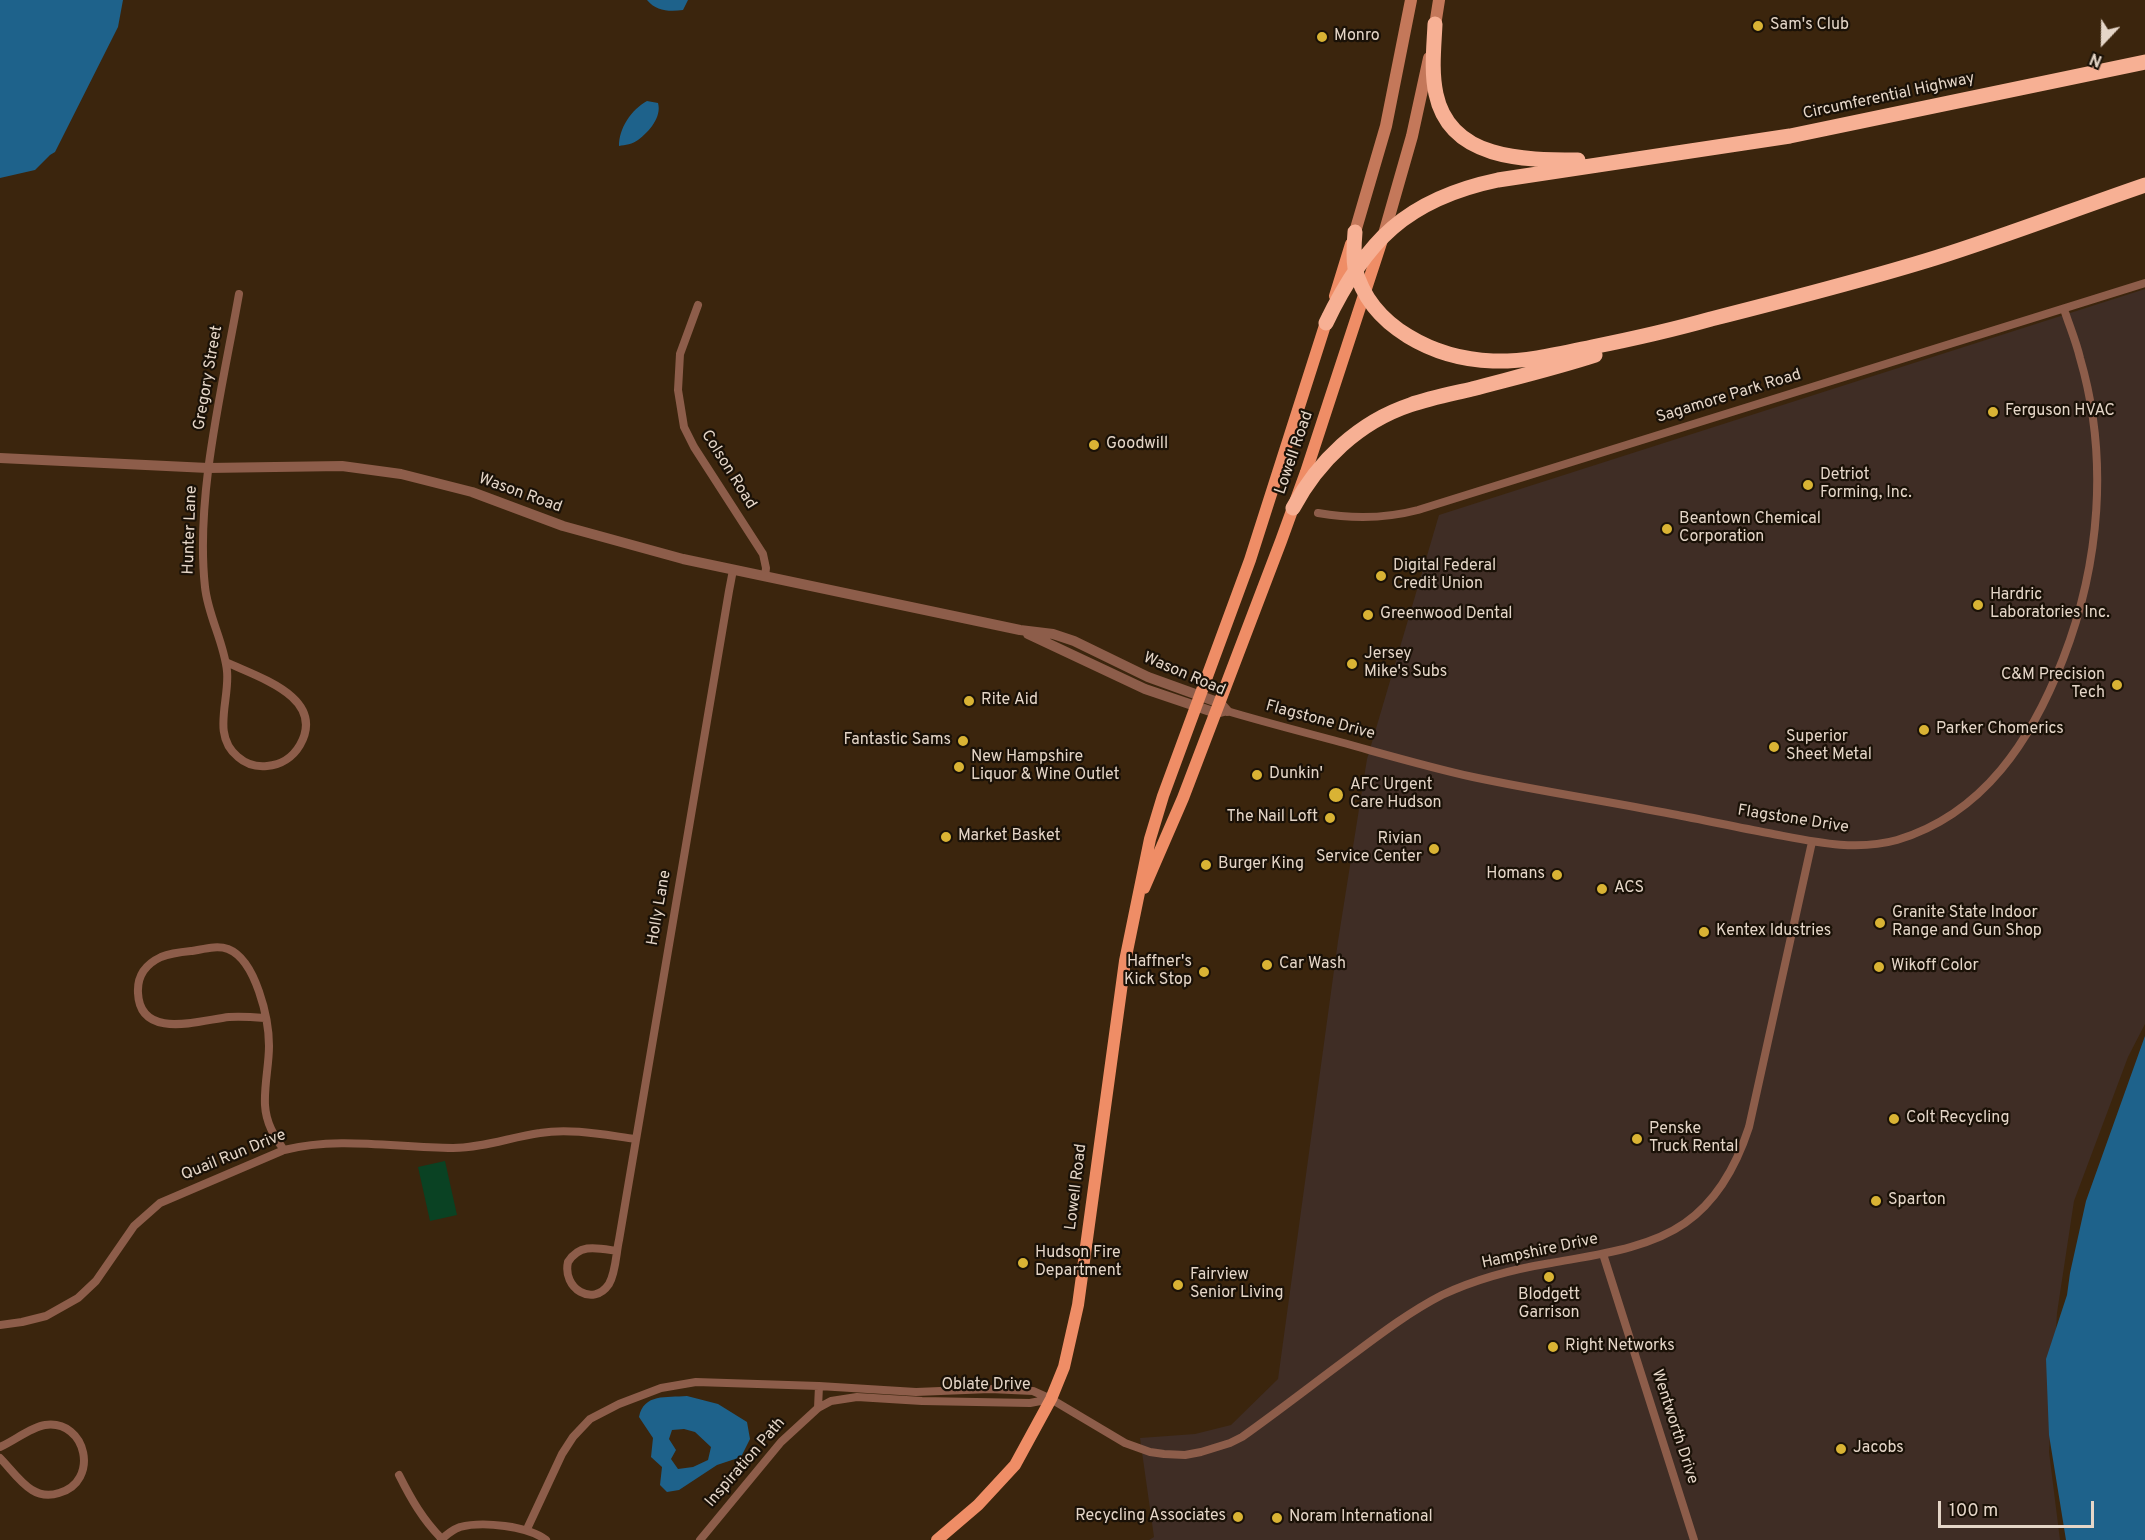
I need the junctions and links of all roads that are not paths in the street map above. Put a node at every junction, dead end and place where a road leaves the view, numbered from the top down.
1 (1411, 0) edge
2 (1439, 0) edge
3 (1435, 24) junction
4 (2145, 62) edge
5 (1638, 159) junction
6 (2145, 185) edge
7 (1355, 232) junction
8 (1384, 234) junction
9 (1356, 269) junction
10 (2145, 283) edge
11 (1365, 292) junction
12 (239, 294) dead end
13 (698, 305) dead end
14 (2064, 309) junction
15 (1326, 323) junction
16 (1681, 327) junction
17 (0, 458) edge
18 (208, 468) junction
19 (1293, 508) junction
20 (1318, 513) dead end
21 (733, 570) junction
22 (765, 577) junction
23 (226, 662) junction
24 (1198, 701) junction
25 (1221, 709) junction
26 (1812, 842) junction
27 (1136, 902) junction
28 (265, 1018) junction
29 (636, 1139) junction
30 (284, 1150) junction
31 (617, 1251) junction
32 (1604, 1254) junction
33 (0, 1324) edge
34 (819, 1386) junction
35 (1051, 1399) junction
36 (818, 1408) junction
37 (0, 1447) edge
38 (0, 1458) edge
39 (399, 1475) dead end
40 (527, 1529) junction
41 (441, 1540) edge
42 (546, 1540) edge
43 (700, 1540) edge
44 (937, 1540) edge
45 (1694, 1540) edge

1 - 7 main road, Lowell Road
2 - 3 main road, Lowell Road
3 - 5 highway
3 - 8 main road, Lowell Road
4 - 5 highway, Circumferential Highway
5 - 8 highway
6 - 16 highway
7 - 9 highway
7 - 15 main road, Lowell Road
8 - 9 highway
8 - 11 main road, Lowell Road
9 - 11 highway
9 - 15 highway
10 - 14 street, Sagamore Park Road
11 - 16 highway
11 - 19 main road, Lowell Road
12 - 18 street, Gregory Street
13 - 22 street, Colson Road
14 - 20 street, Sagamore Park Road
14 - 26 street, Flagstone Drive
15 - 24 main road, Lowell Road
16 - 19 highway
17 - 18 street, Wason Road
18 - 21 street, Wason Road
18 - 23 street, Hunter Lane
19 - 25 main road, Lowell Road
21 - 22 street, Wason Road
21 - 29 street, Holly Lane
22 - 24 street, Wason Road
23 - 23 street, Hunter Lane
24 - 25 street, Wason Road
24 - 27 main road, Lowell Road
25 - 26 street, Flagstone Drive
25 - 27 main road, Lowell Road
26 - 32 street, Hampshire Drive
27 - 35 main road, Lowell Road
28 - 28 street
28 - 30 street
29 - 30 street, Quail Run Drive
29 - 31 street, Holly Lane
30 - 33 street, Quail Run Drive
31 - 31 street, Holly Lane
32 - 35 street, Hampshire Drive
32 - 45 street, Wentworth Drive
34 - 35 street, Oblate Drive
34 - 36 street
34 - 40 street, Oblate Drive
35 - 36 street, Oblate Drive
35 - 44 main road, Lowell Road
36 - 43 street, Inspiration Path
37 - 38 street
39 - 41 street
40 - 41 street
40 - 42 street

